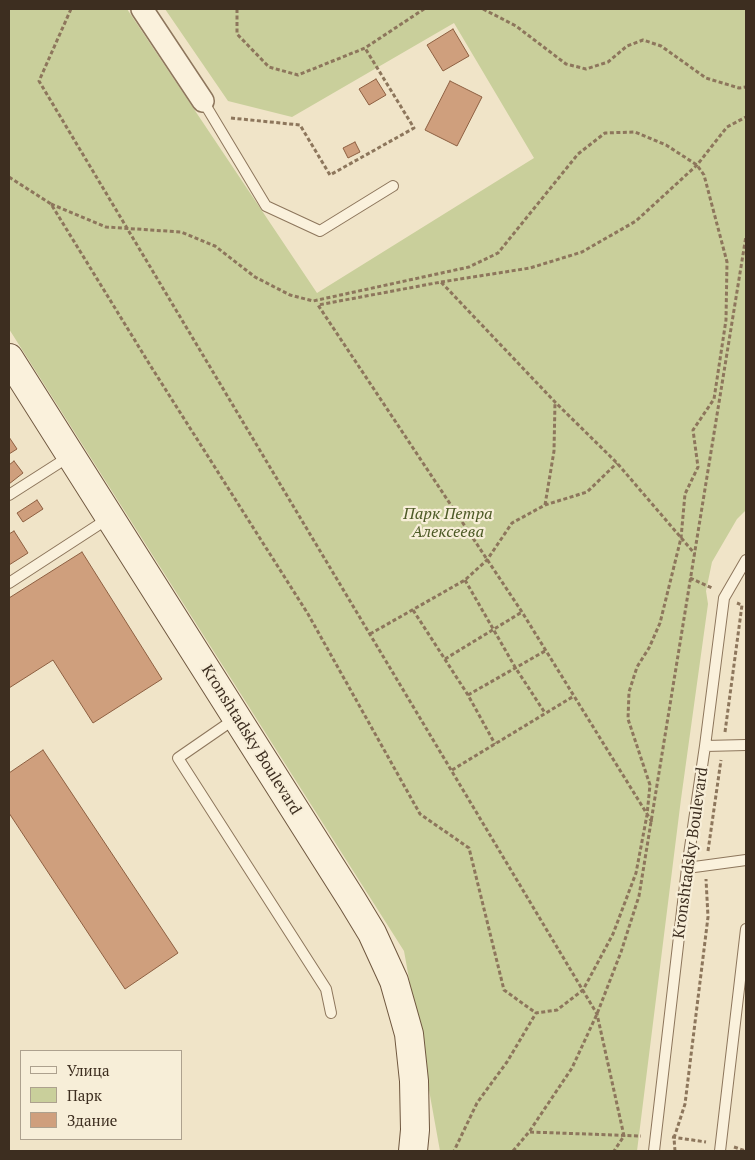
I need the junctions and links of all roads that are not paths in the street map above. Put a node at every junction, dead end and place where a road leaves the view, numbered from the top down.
1 (142, 9) edge
2 (203, 101) joint
3 (393, 186) dead end
4 (9, 358) edge
5 (70, 455) junction
6 (9, 495) edge
7 (110, 517) junction
8 (746, 560) edge
9 (9, 583) edge
10 (237, 717) junction
11 (746, 745) edge
12 (705, 746) junction
13 (746, 860) edge
14 (687, 868) junction
15 (746, 929) edge
16 (742, 1003) edge
17 (331, 1013) dead end
18 (412, 1151) edge
19 (654, 1151) edge
20 (720, 1151) edge

1 - 2 street
2 - 3 lane
4 - 5 main road, Kronshtadsky Boulevard
5 - 6 lane
5 - 7 main road, Kronshtadsky Boulevard
7 - 9 lane
7 - 10 main road, Kronshtadsky Boulevard
8 - 12 lane, Kronshtadsky Boulevard
10 - 17 lane
10 - 18 main road, Kronshtadsky Boulevard
11 - 12 lane
12 - 14 lane, Kronshtadsky Boulevard
13 - 14 lane
14 - 19 lane, Kronshtadsky Boulevard
15 - 16 lane
16 - 20 lane

